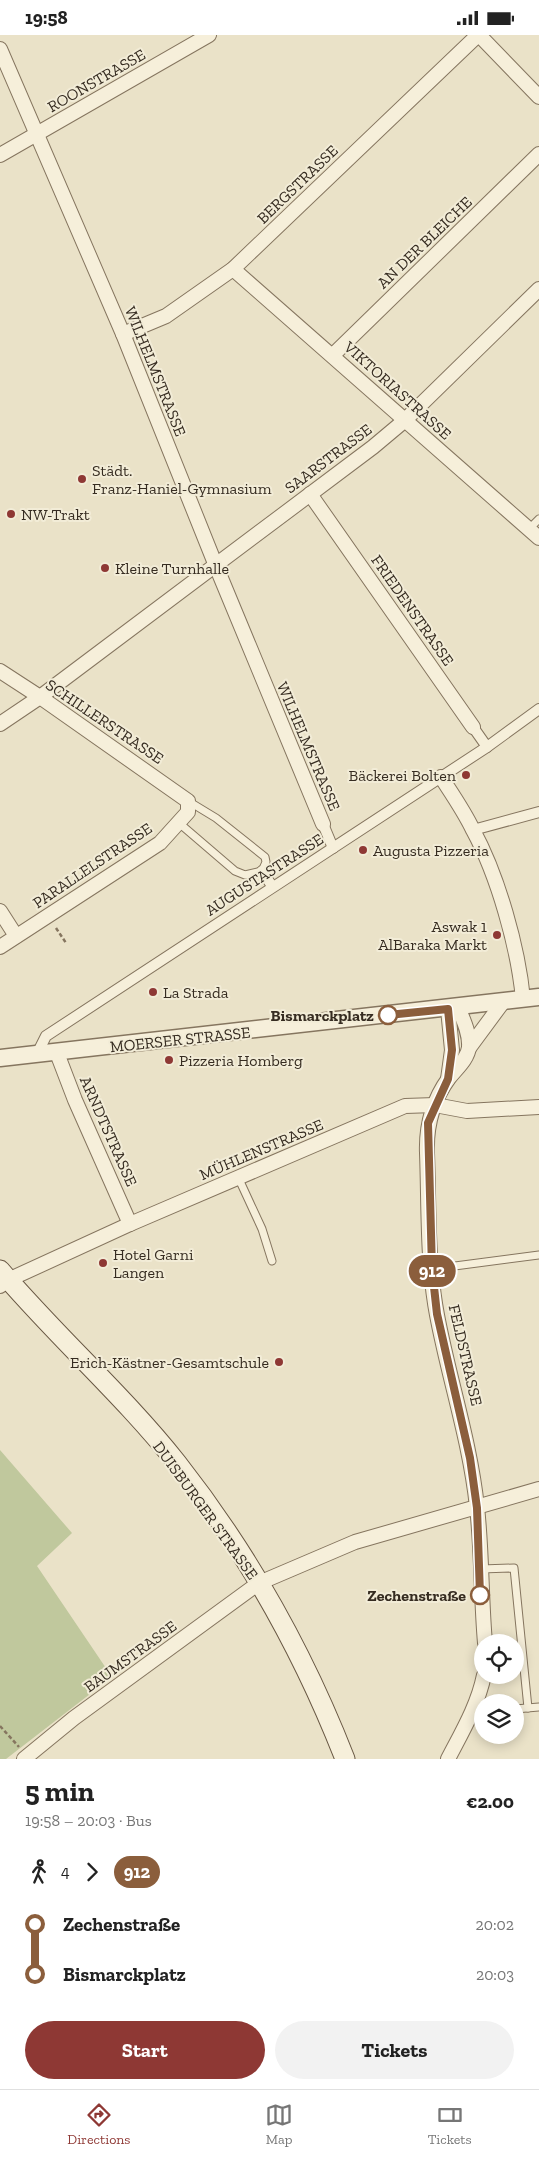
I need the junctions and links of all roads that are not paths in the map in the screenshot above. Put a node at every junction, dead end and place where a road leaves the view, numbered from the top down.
1 (209, 35) edge
2 (478, 35) edge
3 (0, 49) edge
4 (539, 97) edge
5 (36, 135) junction
6 (539, 154) edge
7 (0, 155) edge
8 (233, 269) junction
9 (539, 289) edge
10 (123, 334) junction
11 (333, 355) junction
12 (404, 421) junction
13 (310, 494) junction
14 (539, 519) edge
15 (534, 533) edge
16 (216, 566) junction
17 (0, 671) edge
18 (40, 697) junction
19 (539, 709) edge
20 (0, 723) edge
21 (473, 727) joint
22 (487, 747) junction
23 (441, 777) junction
24 (188, 801) junction
25 (539, 812) edge
26 (179, 823) junction
27 (322, 824) joint
28 (473, 830) junction
29 (332, 848) junction
30 (262, 871) junction
31 (272, 886) junction
32 (0, 911) edge
33 (16, 936) junction
34 (0, 947) edge
35 (531, 998) edge
36 (502, 1002) junction
37 (453, 1008) junction
38 (470, 1048) junction
39 (57, 1053) junction
40 (37, 1054) junction
41 (0, 1057) edge
42 (448, 1079) junction
43 (435, 1105) junction
44 (539, 1107) edge
45 (238, 1177) junction
46 (130, 1224) junction
47 (539, 1255) edge
48 (272, 1261) dead end
49 (432, 1269) junction
50 (3, 1279) edge
51 (539, 1489) edge
52 (477, 1508) junction
53 (479, 1569) junction
54 (259, 1583) junction
55 (484, 1634) edge
56 (539, 1707) edge
57 (524, 1708) edge
58 (528, 1708) junction
59 (474, 1717) edge
60 (26, 1758) edge
61 (345, 1759) edge
62 (448, 1759) edge

1 - 5 street, ROONSTRASSE
2 - 4 street
2 - 8 street, BERGSTRASSE
3 - 5 street, WILHELMSTRASSE
5 - 7 street, ROONSTRASSE
5 - 10 street, WILHELMSTRASSE
6 - 11 street, AN DER BLEICHE
8 - 10 street, BERGSTRASSE
8 - 11 street, VIKTORIASTRASSE
9 - 12 street, SAARSTRASSE
10 - 16 street, WILHELMSTRASSE
11 - 12 street, VIKTORIASTRASSE
12 - 13 street, SAARSTRASSE
12 - 15 street, VIKTORIASTRASSE
13 - 16 street, SAARSTRASSE
13 - 21 street, FRIEDENSTRASSE
14 - 15 lane
16 - 18 street, SAARSTRASSE
16 - 27 street, WILHELMSTRASSE
17 - 18 street, SCHILLERSTRASSE
18 - 20 street, SAARSTRASSE
18 - 24 street, SCHILLERSTRASSE
19 - 22 street, AUGUSTASTRASSE
21 - 22 street, FRIEDENSTRASSE
22 - 23 street, AUGUSTASTRASSE
23 - 28 street
23 - 29 street, AUGUSTASTRASSE
24 - 26 street, PARALLELSTRASSE
24 - 30 lane
25 - 28 street
26 - 30 lane
26 - 33 street, PARALLELSTRASSE
27 - 29 street, WILHELMSTRASSE
28 - 35 street
29 - 31 street, AUGUSTASTRASSE
30 - 31 street
31 - 40 street, AUGUSTASTRASSE
32 - 33 street
33 - 34 street, PARALLELSTRASSE
35 - 36 street, MOERSER STRASSE
36 - 37 street, MOERSER STRASSE
36 - 38 street, FELDSTRASSE
37 - 38 street
37 - 39 street, MOERSER STRASSE
37 - 42 street, FELDSTRASSE
38 - 42 street, FELDSTRASSE
39 - 40 street, MOERSER STRASSE
39 - 46 street, ARNDTSTRASSE
40 - 41 street, MOERSER STRASSE
42 - 43 street, FELDSTRASSE
43 - 44 street, MÜHLENSTRASSE
43 - 45 street, MÜHLENSTRASSE
43 - 49 street, FELDSTRASSE
45 - 46 street, MÜHLENSTRASSE
45 - 48 lane
46 - 50 street, MÜHLENSTRASSE
47 - 49 lane
49 - 52 street, FELDSTRASSE
50 - 54 main road, DUISBURGER STRASSE
51 - 52 street
52 - 53 street, FELDSTRASSE
52 - 54 street
53 - 55 street, FELDSTRASSE
53 - 58 lane
54 - 60 street, BAUMSTRASSE
54 - 61 main road, DUISBURGER STRASSE
56 - 58 lane
57 - 58 lane
59 - 62 street

